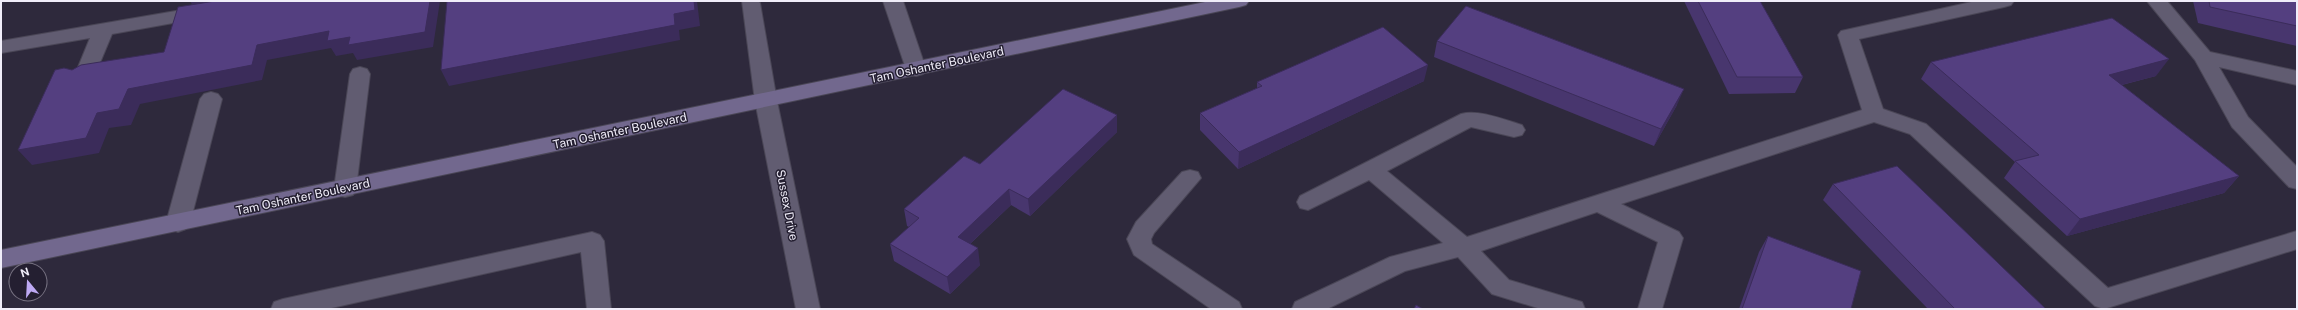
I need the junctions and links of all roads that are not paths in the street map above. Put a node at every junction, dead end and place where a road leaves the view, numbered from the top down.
1 (893, 1) edge
2 (1239, 1) edge
3 (2004, 1) edge
4 (2157, 1) edge
5 (750, 3) dead end
6 (225, 9) edge
7 (104, 29) junction
8 (1, 47) edge
9 (2203, 57) junction
10 (916, 70) junction
11 (360, 74) dead end
12 (84, 77) edge
13 (2297, 78) edge
14 (211, 100) dead end
15 (766, 101) junction
16 (1874, 114) junction
17 (1514, 130) dead end
18 (1371, 170) junction
19 (1190, 178) dead end
20 (2297, 181) edge
21 (344, 189) junction
22 (1308, 202) dead end
23 (1599, 203) junction
24 (178, 223) junction
25 (2297, 240) edge
26 (1463, 247) junction
27 (1, 260) edge
28 (283, 309) edge
29 (599, 309) edge
30 (808, 309) edge
31 (1230, 309) edge
32 (1304, 309) edge
33 (1573, 309) edge
34 (1650, 309) edge

1 - 10 street
2 - 10 street, Tam Oshanter Boulevard
3 - 16 street
4 - 9 street
5 - 15 street, Sussex Drive
6 - 7 street
7 - 8 street
7 - 12 street
9 - 13 street
9 - 20 street
10 - 15 street, Tam Oshanter Boulevard
11 - 21 street
14 - 24 street
15 - 21 street, Tam Oshanter Boulevard
15 - 30 street, Sussex Drive
16 - 23 street
16 - 25 street
17 - 18 street
18 - 22 street
18 - 26 street
19 - 31 street
21 - 24 street, Tam Oshanter Boulevard
23 - 26 street
23 - 34 street
24 - 27 street, Tam Oshanter Boulevard
26 - 32 street
26 - 33 street
28 - 29 street

